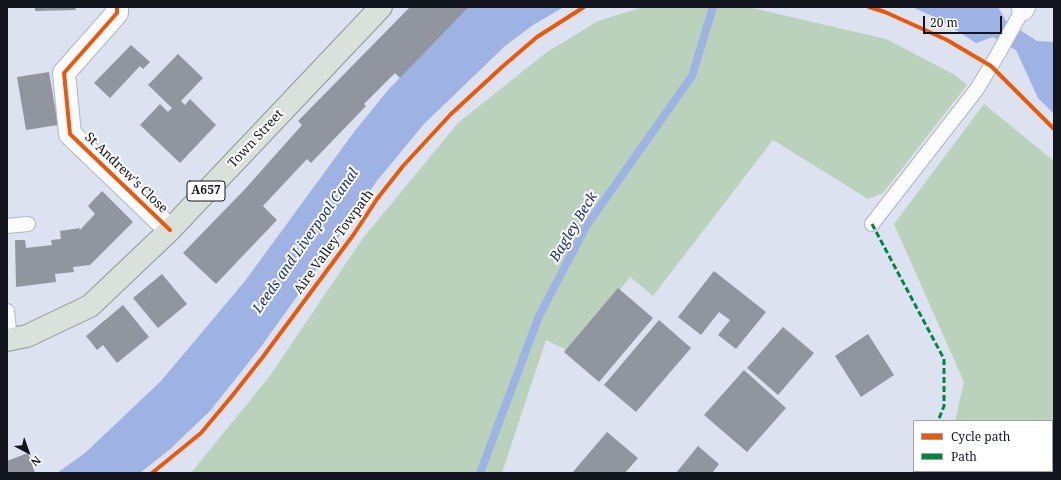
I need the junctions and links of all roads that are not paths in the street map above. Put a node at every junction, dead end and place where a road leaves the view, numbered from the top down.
1 (117, 7) edge
2 (381, 7) edge
3 (1023, 8) edge
4 (28, 224) dead end
5 (872, 224) dead end
6 (7, 226) edge
7 (170, 230) junction
8 (7, 310) edge
9 (9, 340) edge

1 - 7 street, St Andrew's Close
2 - 7 main road, Town Street / A657
3 - 5 lane
4 - 6 lane
7 - 9 main road, Town Street / A657
8 - 9 lane

